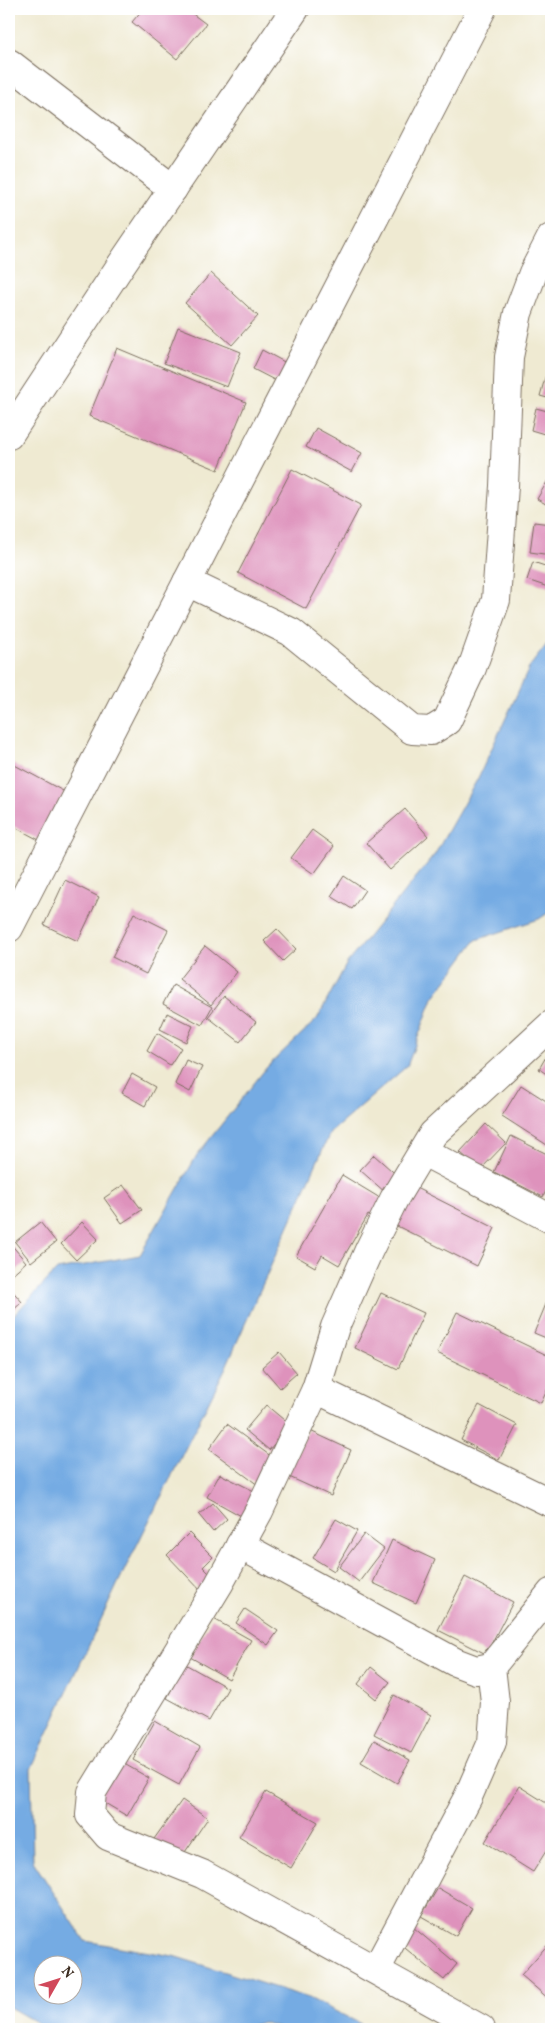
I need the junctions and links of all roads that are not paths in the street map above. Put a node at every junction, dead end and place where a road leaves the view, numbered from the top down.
1 (295, 9) edge
2 (482, 9) edge
3 (9, 63) edge
4 (173, 188) junction
5 (551, 238) edge
6 (9, 435) edge
7 (187, 582) junction
8 (9, 928) edge
9 (551, 1025) edge
10 (424, 1152) junction
11 (551, 1219) edge
12 (316, 1390) junction
13 (551, 1502) edge
14 (240, 1545) junction
15 (551, 1593) edge
16 (491, 1667) junction
17 (376, 1970) junction
18 (481, 2029) edge

1 - 4 street
2 - 7 street
3 - 4 street
4 - 6 street
5 - 7 street
7 - 8 street
9 - 10 street
10 - 11 street
10 - 12 street
12 - 13 street
12 - 14 street
14 - 16 street
14 - 17 street
15 - 16 street
16 - 17 street
17 - 18 street

